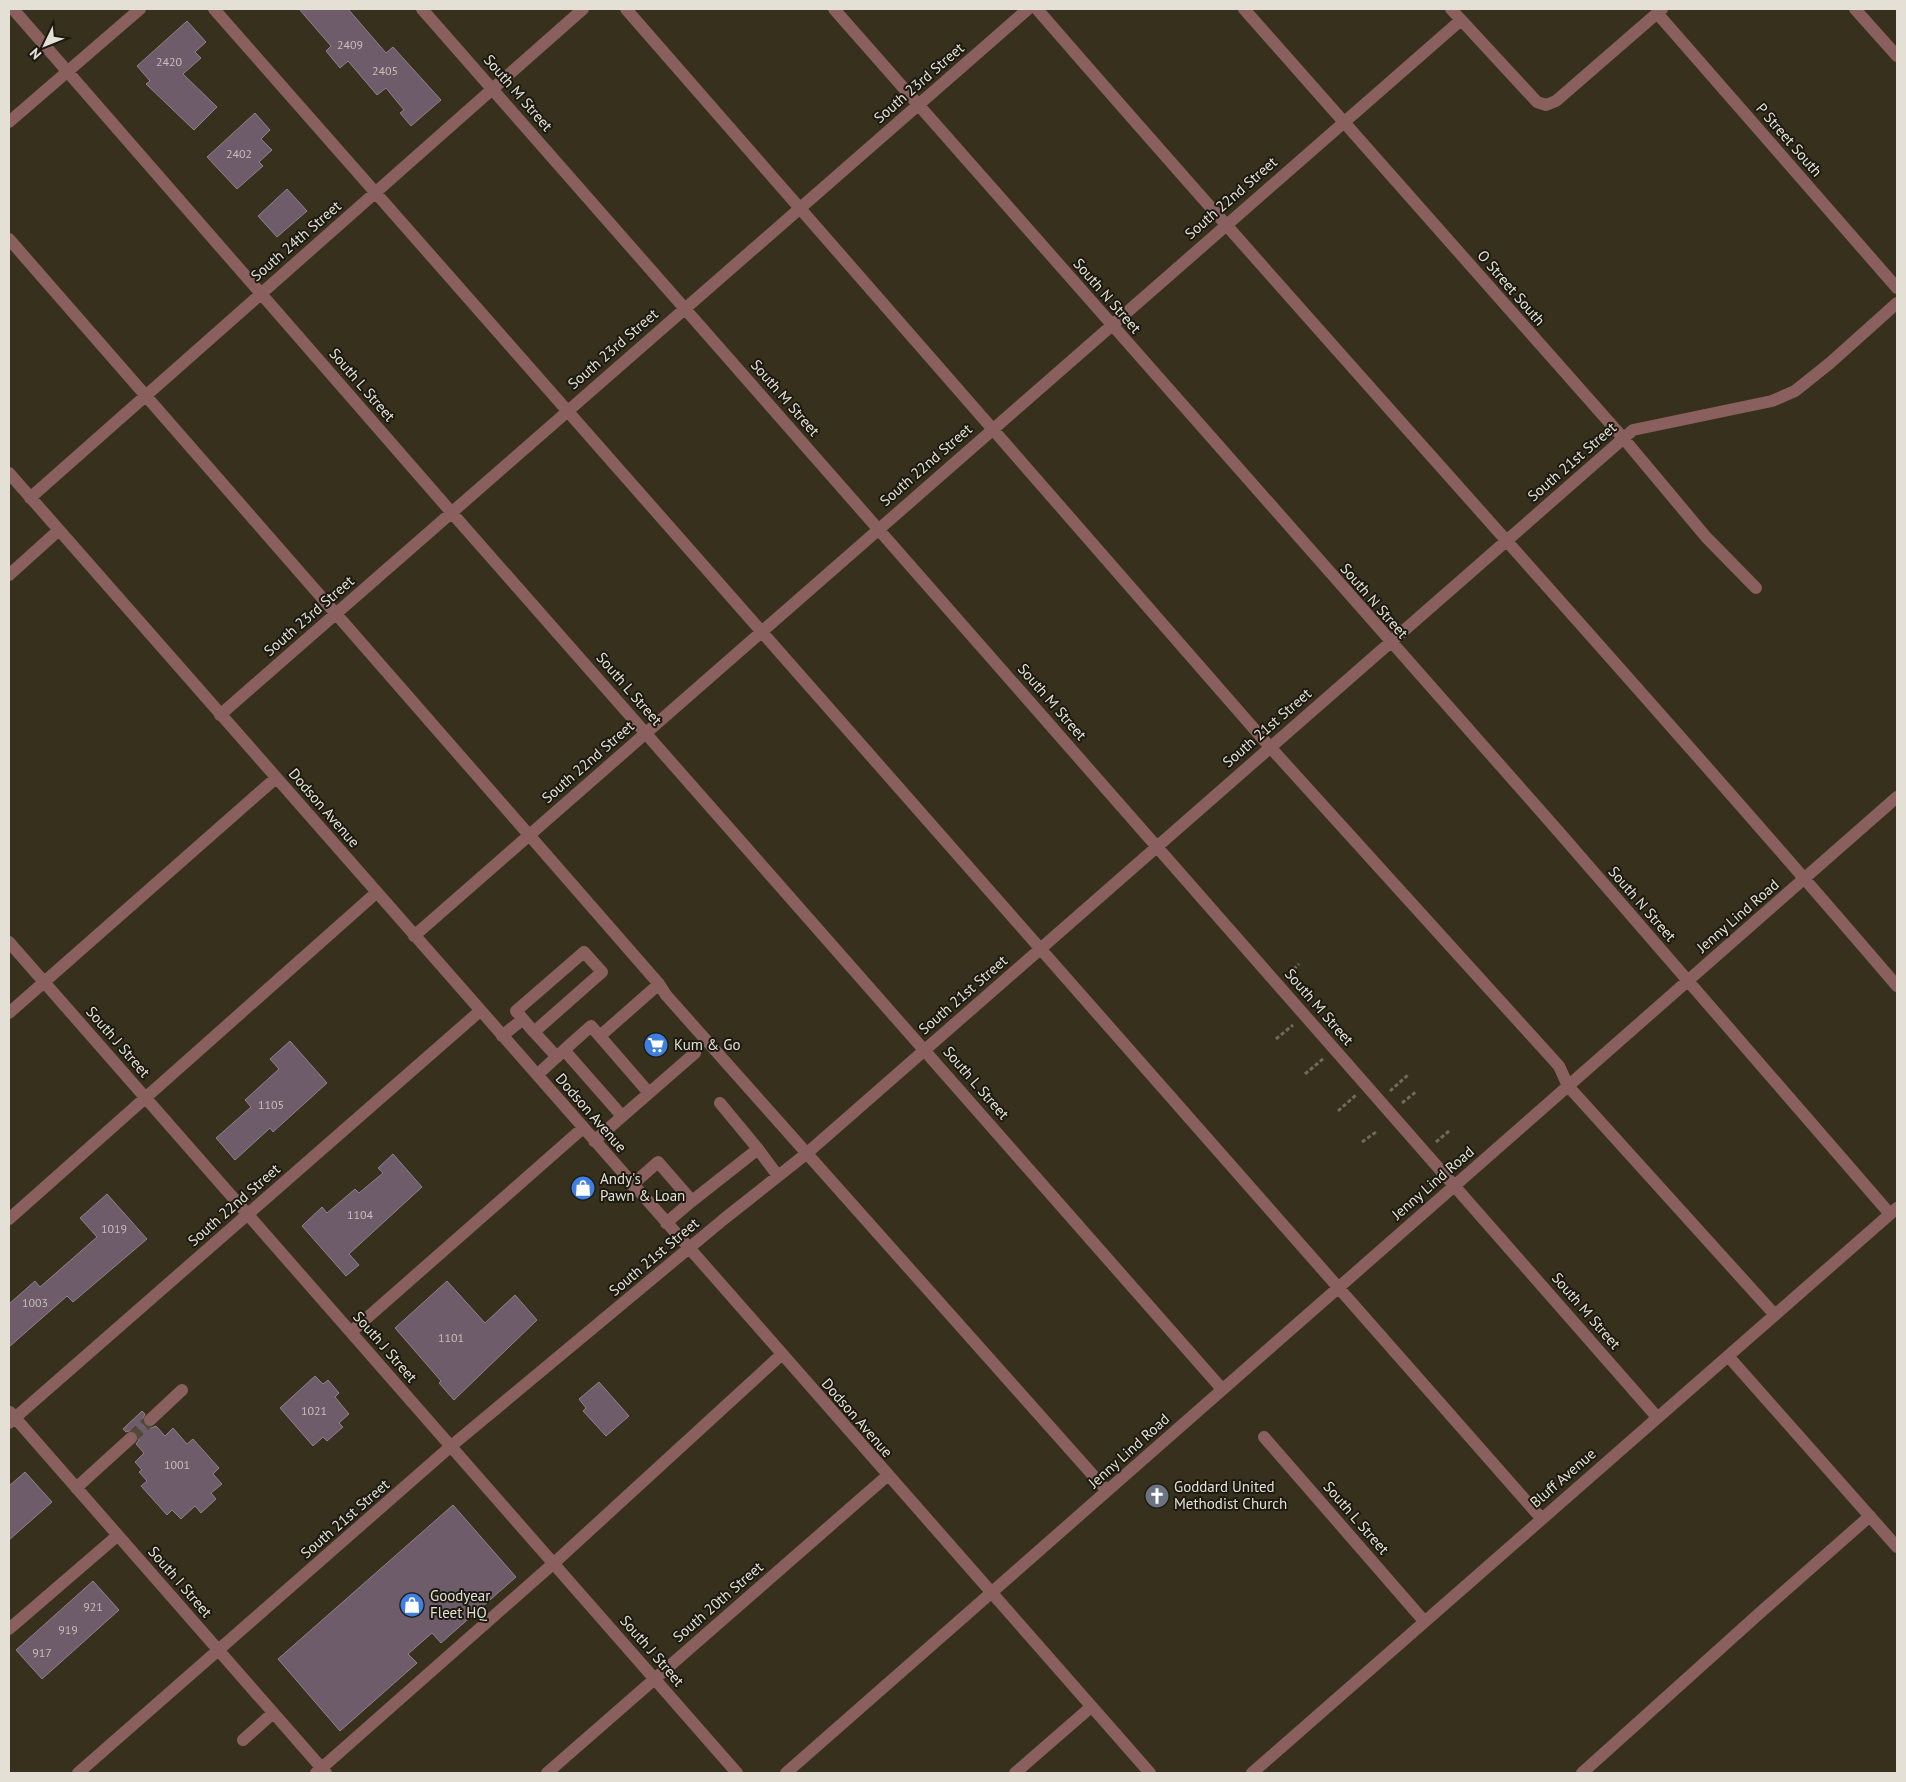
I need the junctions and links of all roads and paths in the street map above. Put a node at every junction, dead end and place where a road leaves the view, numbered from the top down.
1 (13, 9) edge
2 (140, 9) edge
3 (214, 9) edge
4 (422, 9) edge
5 (583, 9) edge
6 (626, 9) edge
7 (834, 9) edge
8 (1028, 9) edge
9 (1037, 9) edge
10 (1244, 9) edge
11 (1451, 9) edge
12 (1855, 9) edge
13 (1659, 11) edge
14 (1461, 20) junction
15 (1897, 56) edge
16 (68, 71) junction
17 (492, 89) junction
18 (918, 105) junction
19 (9, 122) edge
20 (1343, 122) junction
21 (375, 193) junction
22 (801, 207) junction
23 (1224, 226) junction
24 (9, 239) edge
25 (1897, 288) edge
26 (262, 293) junction
27 (1897, 303) edge
28 (684, 309) junction
29 (1111, 325) junction
30 (145, 396) junction
31 (567, 412) junction
32 (994, 428) junction
33 (1624, 438) junction
34 (9, 473) edge
35 (30, 498) junction
36 (452, 513) junction
37 (879, 529) junction
38 (59, 530) junction
39 (1507, 540) junction
40 (9, 575) edge
41 (1756, 588) dead end
42 (337, 613) junction
43 (760, 633) junction
44 (1390, 643) junction
45 (220, 715) junction
46 (646, 733) junction
47 (1270, 747) junction
48 (276, 778) junction
49 (1897, 797) edge
50 (530, 834) junction
51 (1156, 845) junction
52 (1804, 880) junction
53 (376, 893) junction
54 (414, 936) junction
55 (9, 942) edge
56 (1040, 949) junction
57 (1688, 981) junction
58 (44, 982) junction
59 (660, 984) junction
60 (1897, 984) edge
61 (480, 1011) junction
62 (9, 1013) edge
63 (1304, 1014) junction
64 (523, 1019) junction
65 (534, 1032) junction
66 (502, 1036) junction
67 (600, 1036) junction
68 (1276, 1039) dead end
69 (1335, 1049) junction
70 (925, 1050) junction
71 (695, 1053) dead end
72 (561, 1054) junction
73 (1305, 1074) dead end
74 (1409, 1074) dead end
75 (537, 1076) junction
76 (1367, 1086) junction
77 (1568, 1086) junction
78 (649, 1093) junction
79 (146, 1099) junction
80 (1380, 1100) junction
81 (720, 1103) dead end
82 (1338, 1111) dead end
83 (622, 1116) junction
84 (583, 1128) junction
85 (1376, 1132) dead end
86 (594, 1141) junction
87 (1362, 1142) dead end
88 (758, 1149) junction
89 (806, 1154) junction
90 (778, 1176) junction
91 (632, 1185) junction
92 (1454, 1186) junction
93 (692, 1201) junction
94 (1894, 1211) edge
95 (248, 1214) junction
96 (9, 1220) edge
97 (666, 1223) junction
98 (689, 1250) junction
99 (1338, 1288) junction
100 (1775, 1315) junction
101 (351, 1332) junction
102 (781, 1355) junction
103 (1728, 1356) junction
104 (1222, 1389) junction
105 (182, 1390) dead end
106 (1657, 1417) junction
107 (11, 1418) edge
108 (150, 1420) tunnel mouth
109 (1264, 1436) dead end
110 (131, 1438) tunnel mouth
111 (450, 1447) junction
112 (887, 1476) junction
113 (76, 1488) junction
114 (1107, 1491) junction
115 (1870, 1516) junction
116 (1541, 1518) junction
117 (117, 1536) junction
118 (1897, 1547) edge
119 (554, 1563) junction
120 (991, 1594) junction
121 (1424, 1621) junction
122 (9, 1629) edge
123 (219, 1651) junction
124 (655, 1679) junction
125 (1091, 1708) junction
126 (273, 1713) junction
127 (243, 1740) dead end
128 (322, 1772) edge
129 (78, 1773) edge
130 (547, 1773) edge
131 (737, 1773) edge
132 (786, 1773) edge
133 (1016, 1773) edge
134 (1150, 1773) edge
135 (1252, 1773) edge
136 (1582, 1773) edge

1 - 16 street, South L Street
2 - 16 street
3 - 21 street
4 - 17 street, South M Street
5 - 17 street, South 24th Street
6 - 22 street
7 - 18 street, South N Street
8 - 18 street, South 23rd Street
9 - 23 street
10 - 20 street, O Street South
11 - 14 street
12 - 15 street
13 - 14 street
13 - 25 street, P Street South
14 - 20 street, South 22nd Street
16 - 19 street
16 - 26 street, South L Street
17 - 21 street, South 24th Street
17 - 28 street, South M Street
18 - 22 street, South 23rd Street
18 - 29 street, South N Street
20 - 23 street, South 22nd Street
20 - 33 street, O Street South
21 - 26 street, South 24th Street
21 - 31 street
22 - 28 street, South 23rd Street
22 - 32 street
23 - 29 street, South 22nd Street
23 - 39 street
24 - 30 street
26 - 30 street, South 24th Street
26 - 36 street, South L Street
27 - 33 street, South 21st Street
28 - 31 street, South 23rd Street
28 - 37 street, South M Street
29 - 32 street, South 22nd Street
29 - 44 street, South N Street
30 - 35 street, South 24th Street
30 - 42 street
31 - 36 street, South 23rd Street
31 - 43 street
32 - 37 street, South 22nd Street
32 - 47 street
33 - 39 street, South 21st Street
33 - 41 street, O Street South
34 - 35 street, Dodson Avenue
35 - 38 street, Dodson Avenue
36 - 42 street, South 23rd Street
36 - 46 street, South L Street
37 - 43 street, South 22nd Street
37 - 51 street, South M Street
38 - 40 street
38 - 45 street, Dodson Avenue
39 - 44 street, South 21st Street
39 - 52 street
42 - 45 street, South 23rd Street
42 - 50 street
43 - 46 street, South 22nd Street
43 - 56 street
44 - 47 street, South 21st Street
44 - 57 street, South N Street
45 - 48 street, Dodson Avenue
46 - 50 street, South 22nd Street
46 - 70 street, South L Street
47 - 51 street, South 21st Street
47 - 77 street
48 - 53 street, Dodson Avenue
48 - 58 street
49 - 52 street, Jenny Lind Road
50 - 54 street, South 22nd Street
50 - 59 street
51 - 56 street, South 21st Street
51 - 63 street, South M Street
52 - 57 street, Jenny Lind Road
52 - 60 street
53 - 54 street, Dodson Avenue
53 - 79 street
54 - 61 street, Dodson Avenue
55 - 58 street, South J Street
56 - 70 street, South 21st Street
56 - 99 street
57 - 77 street, Jenny Lind Road
57 - 94 street, South N Street
58 - 62 street
58 - 79 street, South J Street
59 - 67 street
59 - 89 street
61 - 66 street, Dodson Avenue
61 - 95 street, South 22nd Street
63 - 68 path
63 - 69 street, South M Street
64 - 65 street
64 - 65 street
64 - 66 street
65 - 72 street
66 - 75 street, Dodson Avenue
67 - 72 street
67 - 78 street
69 - 73 path
69 - 76 street, South M Street
70 - 89 street, South 21st Street
70 - 104 street, South L Street
71 - 78 street
72 - 75 street
72 - 83 street
74 - 80 path
75 - 84 street, Dodson Avenue
76 - 80 street, South M Street
76 - 82 path
77 - 92 street, Jenny Lind Road
77 - 100 street
78 - 83 street
79 - 95 street, South J Street
79 - 96 street
80 - 92 street, South M Street
81 - 88 street
83 - 86 street
84 - 86 street, Dodson Avenue
84 - 101 street
85 - 87 path
86 - 91 street, Dodson Avenue
88 - 90 street
88 - 93 street
89 - 90 street, South 21st Street
89 - 114 street
90 - 98 street, South 21st Street
91 - 93 street
91 - 97 street, Dodson Avenue
92 - 99 street, Jenny Lind Road
92 - 106 street, South M Street
93 - 97 street
94 - 100 street, Bluff Avenue
95 - 101 street, South J Street
95 - 107 street, South 22nd Street
97 - 98 street, Dodson Avenue
98 - 102 street, Dodson Avenue
98 - 111 street, South 21st Street
99 - 104 street, Jenny Lind Road
99 - 116 street
100 - 103 street, Bluff Avenue
101 - 111 street, South J Street
102 - 112 street, Dodson Avenue
102 - 119 street
103 - 106 street, Bluff Avenue
103 - 115 street
104 - 114 street, Jenny Lind Road
105 - 108 street
106 - 116 street, Bluff Avenue
107 - 113 street, South I Street
109 - 121 street, South L Street
110 - 113 street
111 - 119 street, South J Street
111 - 123 street, South 21st Street
112 - 120 street, Dodson Avenue
112 - 124 street, South 20th Street
113 - 117 street, South I Street
114 - 120 street, Jenny Lind Road
115 - 118 street
115 - 136 street
116 - 121 street, Bluff Avenue
117 - 122 street
117 - 123 street, South I Street
119 - 124 street, South J Street
119 - 128 street
120 - 125 street, Dodson Avenue
120 - 132 street, Jenny Lind Road
121 - 135 street, Bluff Avenue
123 - 126 street, South I Street
123 - 129 street, South 21st Street
124 - 130 street, South 20th Street
124 - 131 street, South J Street
125 - 133 street
125 - 134 street, Dodson Avenue
126 - 127 street
126 - 128 street, South I Street

